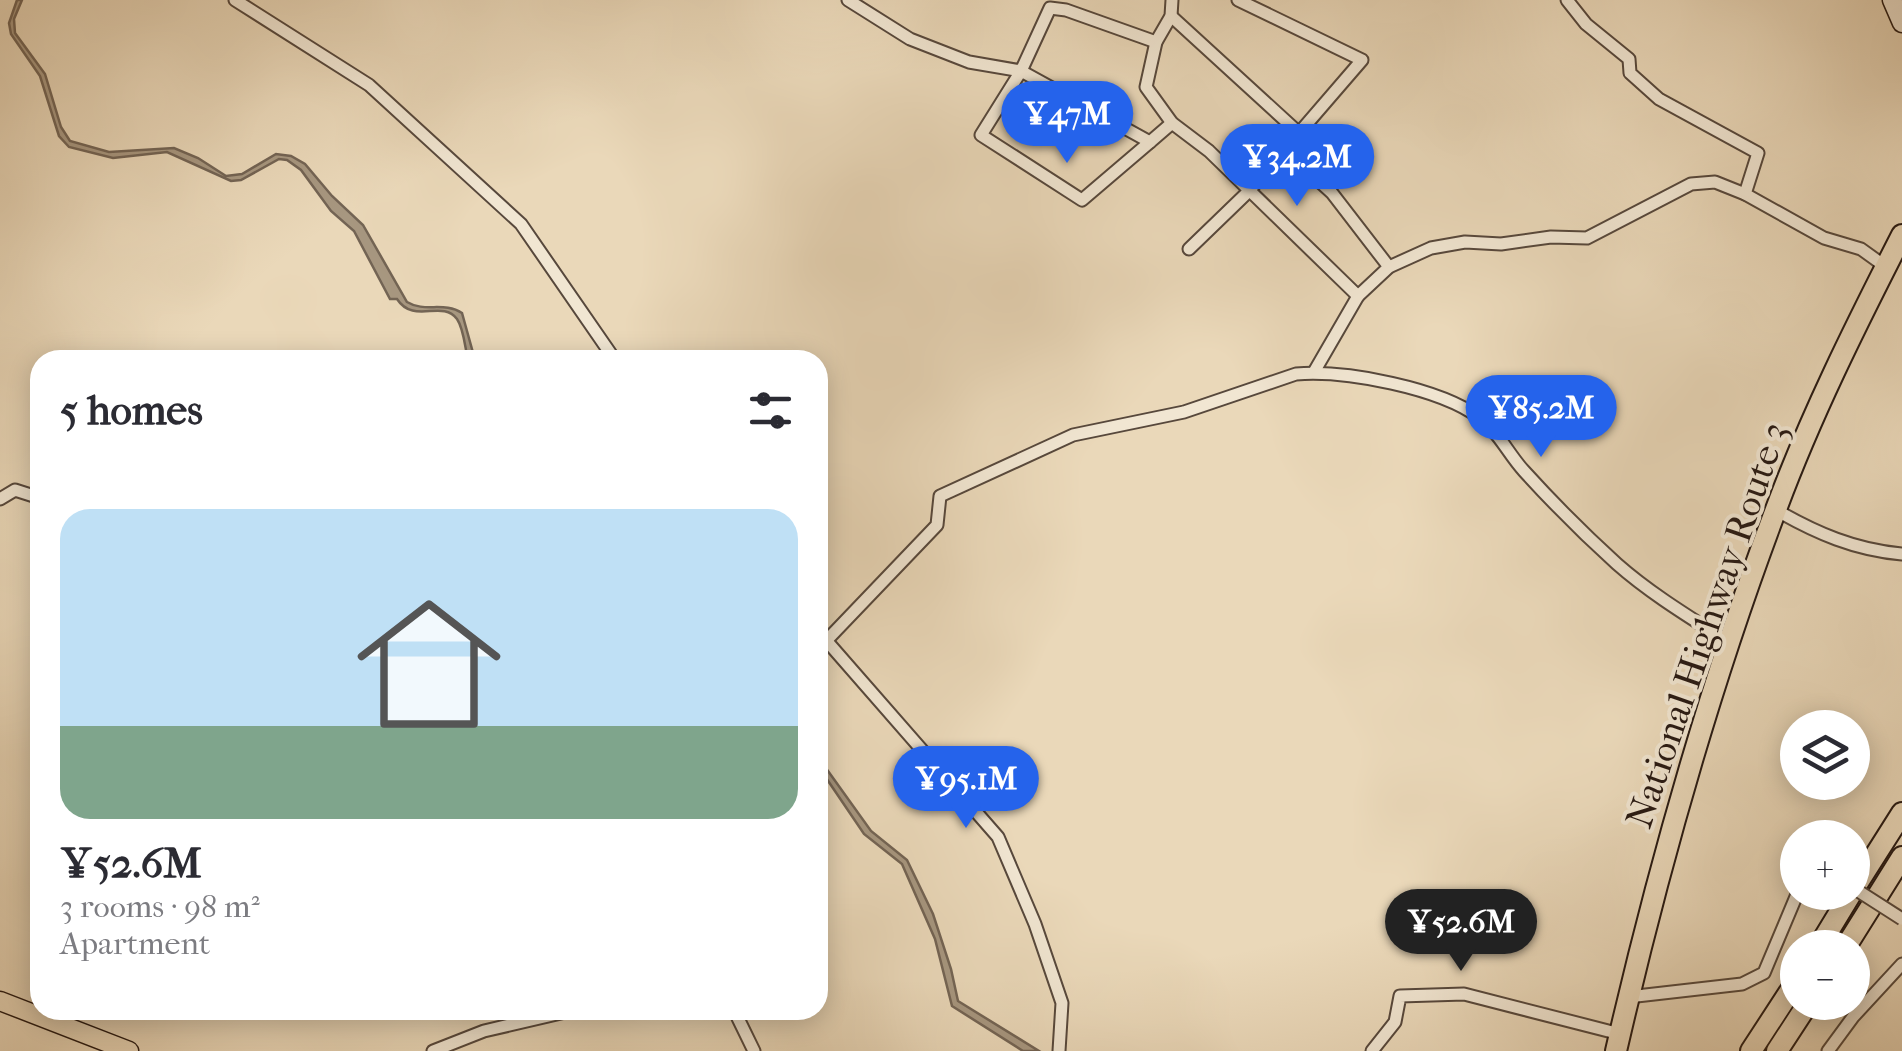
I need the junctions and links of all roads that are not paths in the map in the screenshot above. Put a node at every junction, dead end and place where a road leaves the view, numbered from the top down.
1 (235, 0) edge
2 (848, 0) edge
3 (1172, 0) edge
4 (1238, 0) edge
5 (1567, 0) edge
6 (1892, 0) edge
7 (1171, 16) junction
8 (1902, 24) edge
9 (1156, 42) junction
10 (1021, 71) junction
11 (1172, 123) junction
12 (1300, 134) junction
13 (1150, 142) junction
14 (1286, 151) junction
15 (1249, 191) junction
16 (1745, 194) junction
17 (1902, 235) edge
18 (1189, 249) dead end
19 (1390, 267) junction
20 (1886, 267) junction
21 (1358, 296) junction
22 (608, 350) edge
23 (1314, 372) junction
24 (30, 495) edge
25 (0, 499) edge
26 (1776, 510) junction
27 (1902, 554) edge
28 (828, 630) edge
29 (828, 643) edge
30 (1730, 643) junction
31 (1902, 813) edge
32 (1902, 858) edge
33 (1870, 863) edge
34 (1870, 901) edge
35 (1790, 910) edge
36 (1902, 919) edge
37 (1856, 930) edge
38 (1902, 964) edge
39 (1628, 998) junction
40 (0, 1001) edge
41 (1780, 1007) edge
42 (30, 1013) edge
43 (49, 1020) edge
44 (531, 1020) edge
45 (739, 1020) edge
46 (1798, 1020) edge
47 (1618, 1042) edge
48 (129, 1051) edge
49 (433, 1051) edge
50 (754, 1051) edge
51 (1058, 1051) edge
52 (1372, 1051) edge
53 (1751, 1051) edge
54 (1777, 1051) edge
55 (1828, 1051) edge

1 - 22 street
2 - 10 street
3 - 7 street
4 - 12 street
5 - 16 street
6 - 8 street
7 - 9 street
7 - 12 street
9 - 10 street
9 - 11 street
10 - 13 street
10 - 13 street
11 - 13 street
11 - 15 street
12 - 14 street
14 - 15 street
14 - 19 street
15 - 18 street
15 - 21 street
16 - 19 street
16 - 20 street
17 - 20 highway, National Highway Route 3
19 - 21 street
20 - 26 highway, National Highway Route 3
21 - 23 street
23 - 28 street
23 - 30 street
24 - 25 street
26 - 27 street
26 - 30 highway, National Highway Route 3
29 - 51 street
30 - 39 highway, National Highway Route 3
31 - 33 highway
32 - 37 highway
34 - 36 street, bridge
35 - 39 street
38 - 55 street
39 - 47 highway, National Highway Route 3
40 - 42 main road
41 - 53 highway
43 - 48 main road
44 - 49 street
45 - 50 street
46 - 54 highway
47 - 52 street

